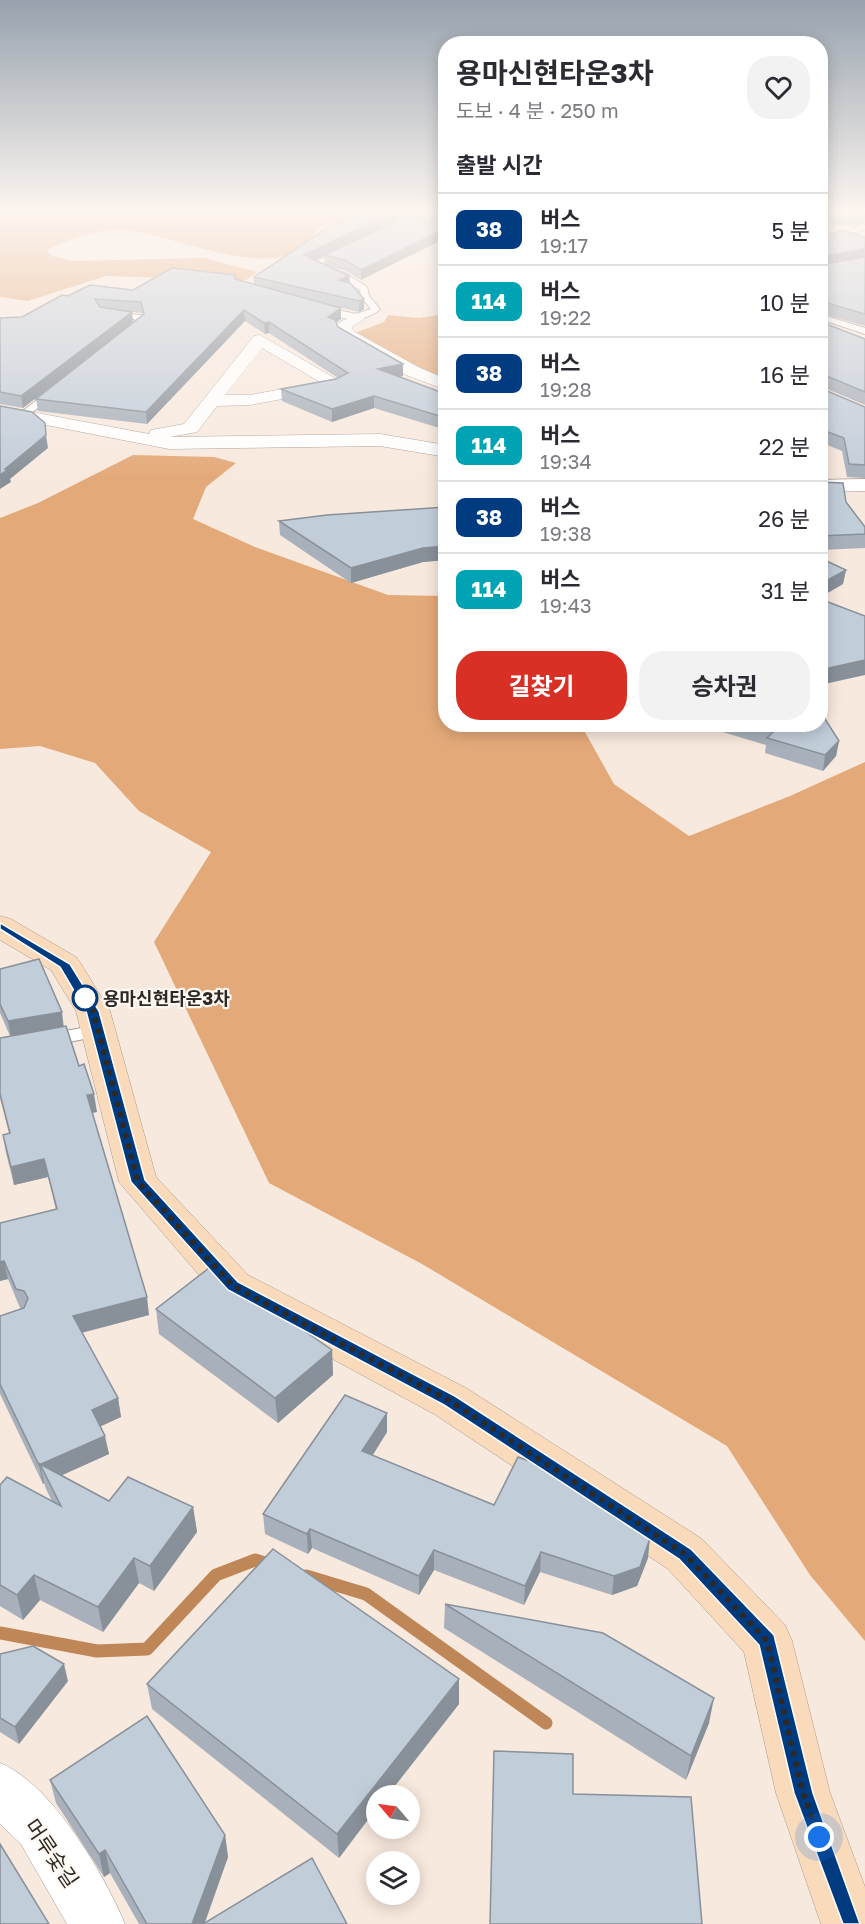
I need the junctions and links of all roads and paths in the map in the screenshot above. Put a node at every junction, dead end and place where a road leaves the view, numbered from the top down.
1 (368, 300) edge
2 (314, 307) edge
3 (101, 314) edge
4 (357, 318) junction
5 (828, 319) edge
6 (828, 328) edge
7 (865, 331) edge
8 (121, 339) edge
9 (865, 345) edge
10 (67, 381) edge
11 (438, 383) edge
12 (210, 400) junction
13 (0, 411) edge
14 (22, 416) junction
15 (136, 438) junction
16 (438, 450) edge
17 (865, 485) edge
18 (828, 486) edge
19 (0, 926) edge
20 (98, 1031) junction
21 (33, 1042) edge
22 (0, 1788) edge
23 (98, 1924) edge
24 (850, 1924) edge

1 - 4 lane
2 - 4 lane
3 - 8 lane
4 - 11 street
5 - 7 lane
6 - 9 street
10 - 14 lane
12 - 12 street
12 - 15 street
13 - 14 street
14 - 15 street
15 - 16 street
17 - 18 street
19 - 20 street
20 - 21 lane
20 - 24 street
22 - 23 street, 머루숯길

